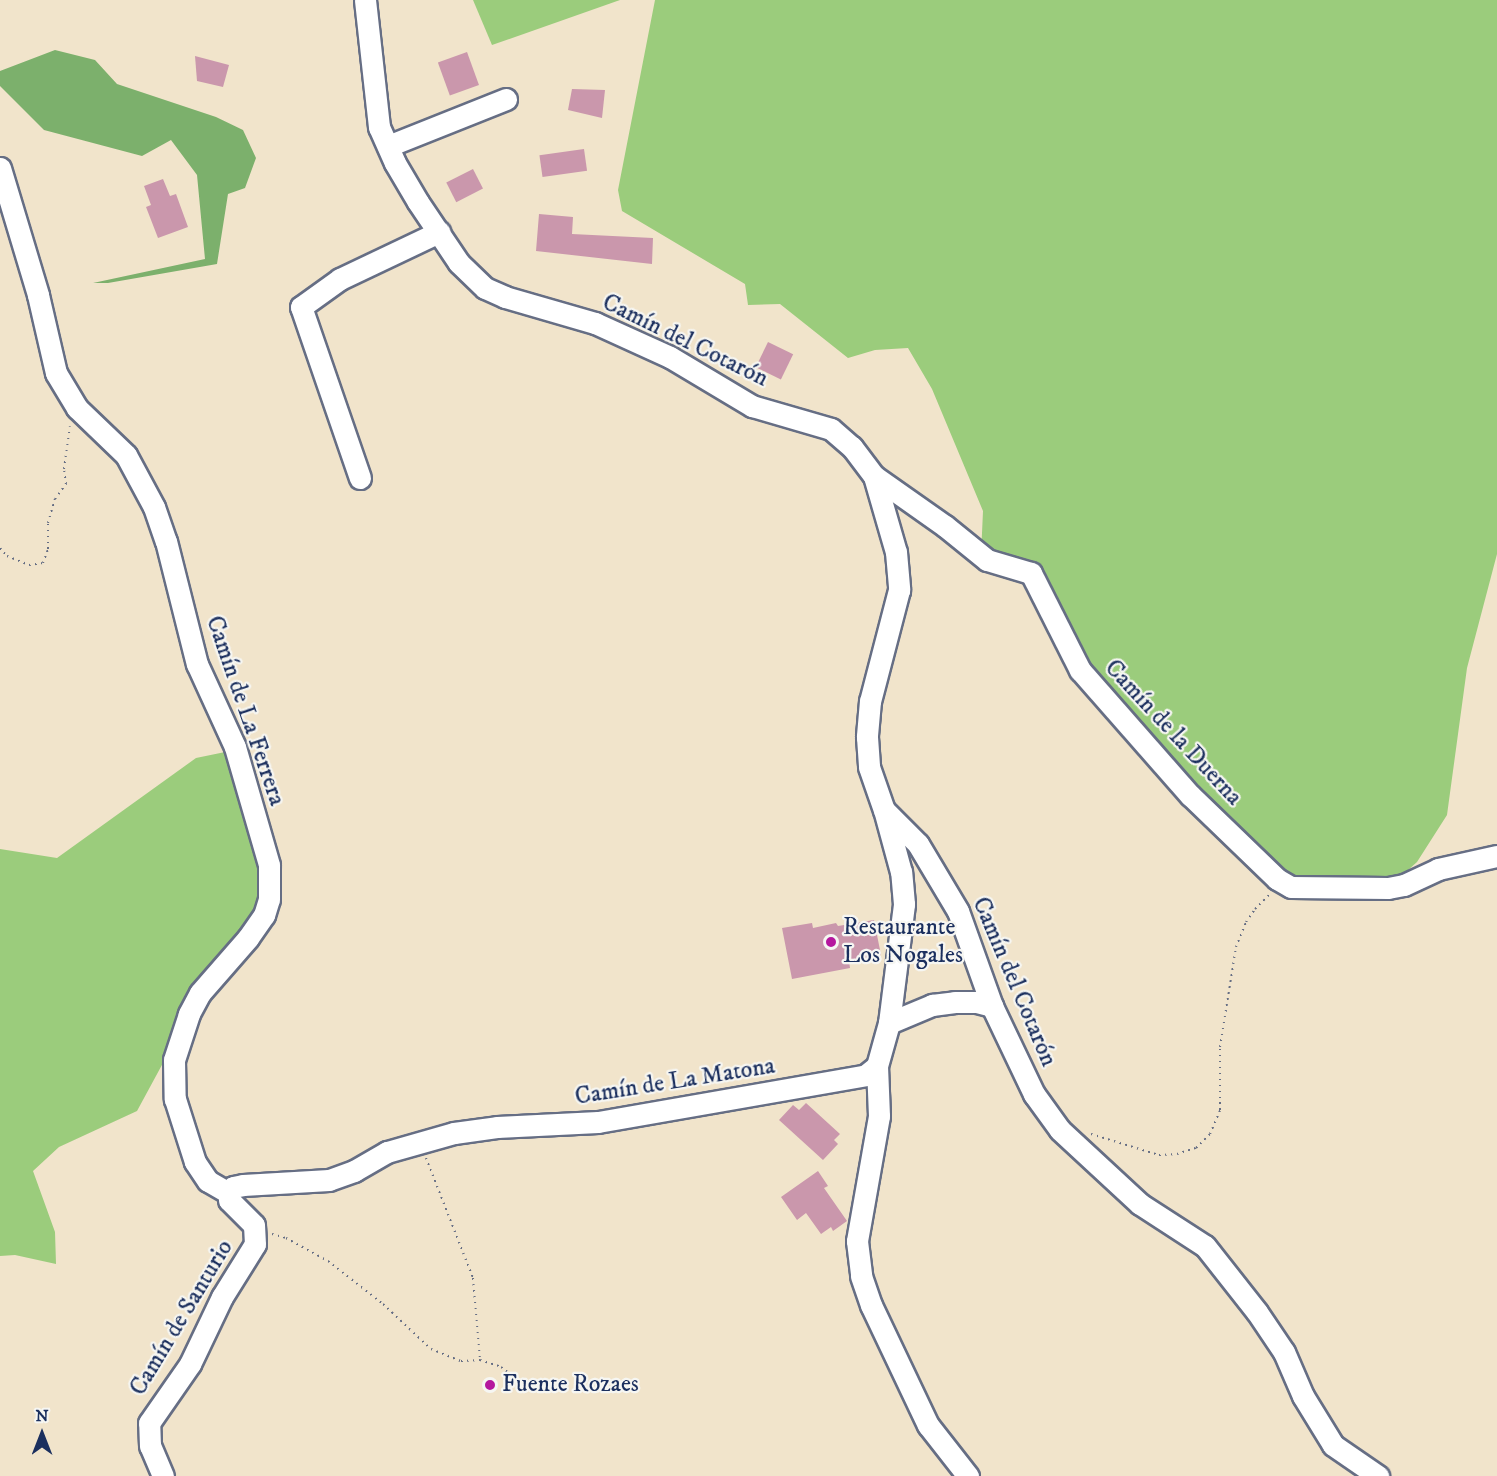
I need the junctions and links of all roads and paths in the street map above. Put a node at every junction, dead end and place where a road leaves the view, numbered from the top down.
1 (365, 0) edge
2 (506, 99) dead end
3 (388, 146) junction
4 (0, 168) edge
5 (439, 232) junction
6 (68, 442) dead end
7 (874, 476) junction
8 (360, 478) dead end
9 (0, 548) edge
10 (884, 810) junction
11 (1497, 856) edge
12 (1284, 883) junction
13 (992, 1006) junction
14 (889, 1023) junction
15 (877, 1066) junction
16 (1090, 1133) dead end
17 (420, 1142) junction
18 (229, 1193) junction
19 (255, 1229) junction
20 (480, 1360) junction
21 (517, 1379) dead end
22 (164, 1476) edge
23 (968, 1476) edge
24 (1378, 1476) edge

1 - 3 street, Camín del Cotarón
2 - 3 street
3 - 5 street, Camín del Cotarón
4 - 18 street, Camín de La Ferrera
5 - 7 street, Camín del Cotarón
5 - 8 street
6 - 9 path
7 - 10 street, Camín del Cotarón
7 - 12 street, Camín de la Duerna
10 - 13 street, Camín del Cotarón
10 - 14 street
11 - 12 street
12 - 16 path
13 - 14 street
13 - 24 street, Camín del Cotarón
14 - 15 street
15 - 17 street, Camín de La Matona
15 - 23 street
17 - 18 street, Camín de La Matona
17 - 20 path
18 - 19 street, Camín de Santurio
19 - 20 path
19 - 22 street, Camín de Santurio
20 - 21 path

